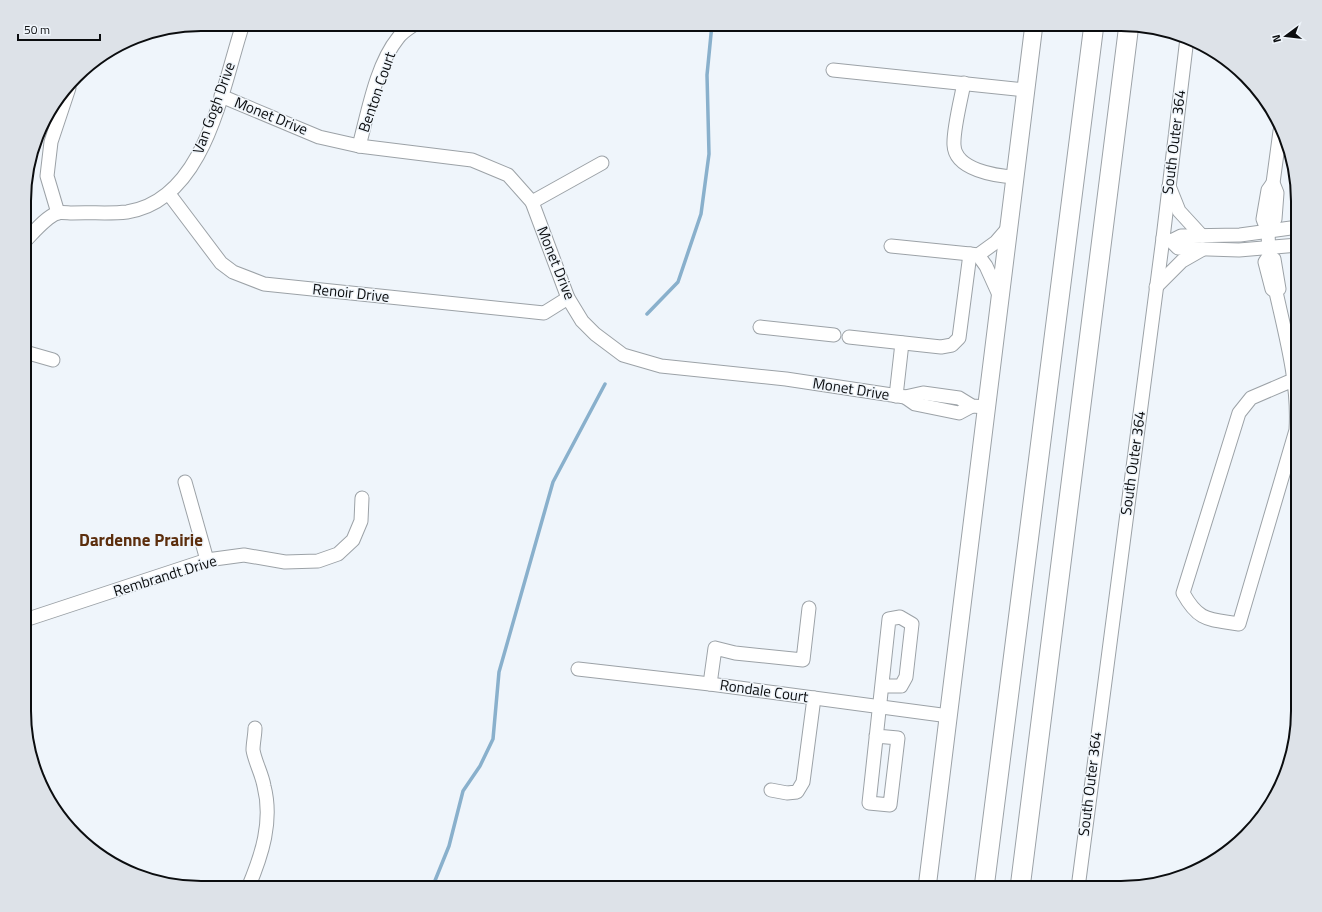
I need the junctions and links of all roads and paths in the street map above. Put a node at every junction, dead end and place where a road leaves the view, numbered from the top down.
1 (241, 31) edge
2 (406, 31) edge
3 (1033, 31) edge
4 (1093, 31) edge
5 (1128, 31) edge
6 (1186, 44) edge
7 (833, 70) dead end
8 (964, 83) junction
9 (1026, 90) junction
10 (221, 96) junction
11 (65, 99) edge
12 (1279, 139) edge
13 (359, 146) junction
14 (602, 163) dead end
15 (1015, 177) junction
16 (1169, 186) junction
17 (169, 194) junction
18 (532, 202) junction
19 (58, 213) junction
20 (1009, 227) junction
21 (1291, 228) edge
22 (1268, 232) junction
23 (31, 236) edge
24 (1202, 236) junction
25 (1167, 240) junction
26 (891, 246) dead end
27 (1291, 246) edge
28 (1204, 249) junction
29 (1269, 251) junction
30 (974, 255) junction
31 (1156, 287) junction
32 (1000, 297) junction
33 (568, 298) junction
34 (760, 327) dead end
35 (834, 335) dead end
36 (849, 337) dead end
37 (902, 343) junction
38 (31, 353) edge
39 (53, 360) dead end
40 (1291, 366) edge
41 (1291, 381) edge
42 (900, 396) junction
43 (979, 406) junction
44 (1291, 447) edge
45 (186, 482) dead end
46 (362, 498) dead end
47 (206, 560) junction
48 (810, 608) dead end
49 (31, 618) edge
50 (578, 669) dead end
51 (710, 684) junction
52 (882, 686) junction
53 (814, 698) junction
54 (880, 706) junction
55 (949, 716) junction
56 (255, 728) dead end
57 (876, 736) junction
58 (771, 790) dead end
59 (251, 881) edge
60 (928, 881) edge
61 (985, 881) edge
62 (1021, 881) edge
63 (1079, 881) edge

1 - 10 street, Van Gogh Drive
2 - 13 street, Benton Court
3 - 9 main road
4 - 61 highway
5 - 62 highway
6 - 16 street, South Outer 364
7 - 8 street
8 - 9 street
8 - 15 street
9 - 15 main road
10 - 13 street, Monet Drive
10 - 17 street, Van Gogh Drive
11 - 19 street
12 - 22 street
13 - 18 street, Monet Drive
14 - 18 street
15 - 20 main road
16 - 24 street
16 - 25 street, South Outer 364
17 - 19 street, Van Gogh Drive
17 - 33 street, Renoir Drive
18 - 33 street, Monet Drive
19 - 23 street
20 - 30 street
20 - 32 main road
21 - 22 street
22 - 24 street
22 - 29 street
24 - 25 street
25 - 28 street
25 - 31 street, South Outer 364
26 - 30 street
27 - 29 street
28 - 29 street
28 - 31 street
29 - 40 street
30 - 32 street
30 - 37 street
31 - 63 street, South Outer 364
32 - 43 main road
33 - 42 street, Monet Drive
34 - 35 street
36 - 37 street
37 - 42 street
38 - 39 street
41 - 44 street
42 - 43 street, Monet Drive
43 - 55 main road
45 - 47 street
46 - 47 street, Rembrandt Drive
47 - 49 street, Rembrandt Drive
48 - 51 street
50 - 51 street, Rondale Court
51 - 53 street, Rondale Court
52 - 52 street
52 - 54 street
53 - 54 street, Rondale Court
53 - 58 street
54 - 55 street, Rondale Court
54 - 57 street
55 - 60 main road
56 - 59 street
57 - 57 street

